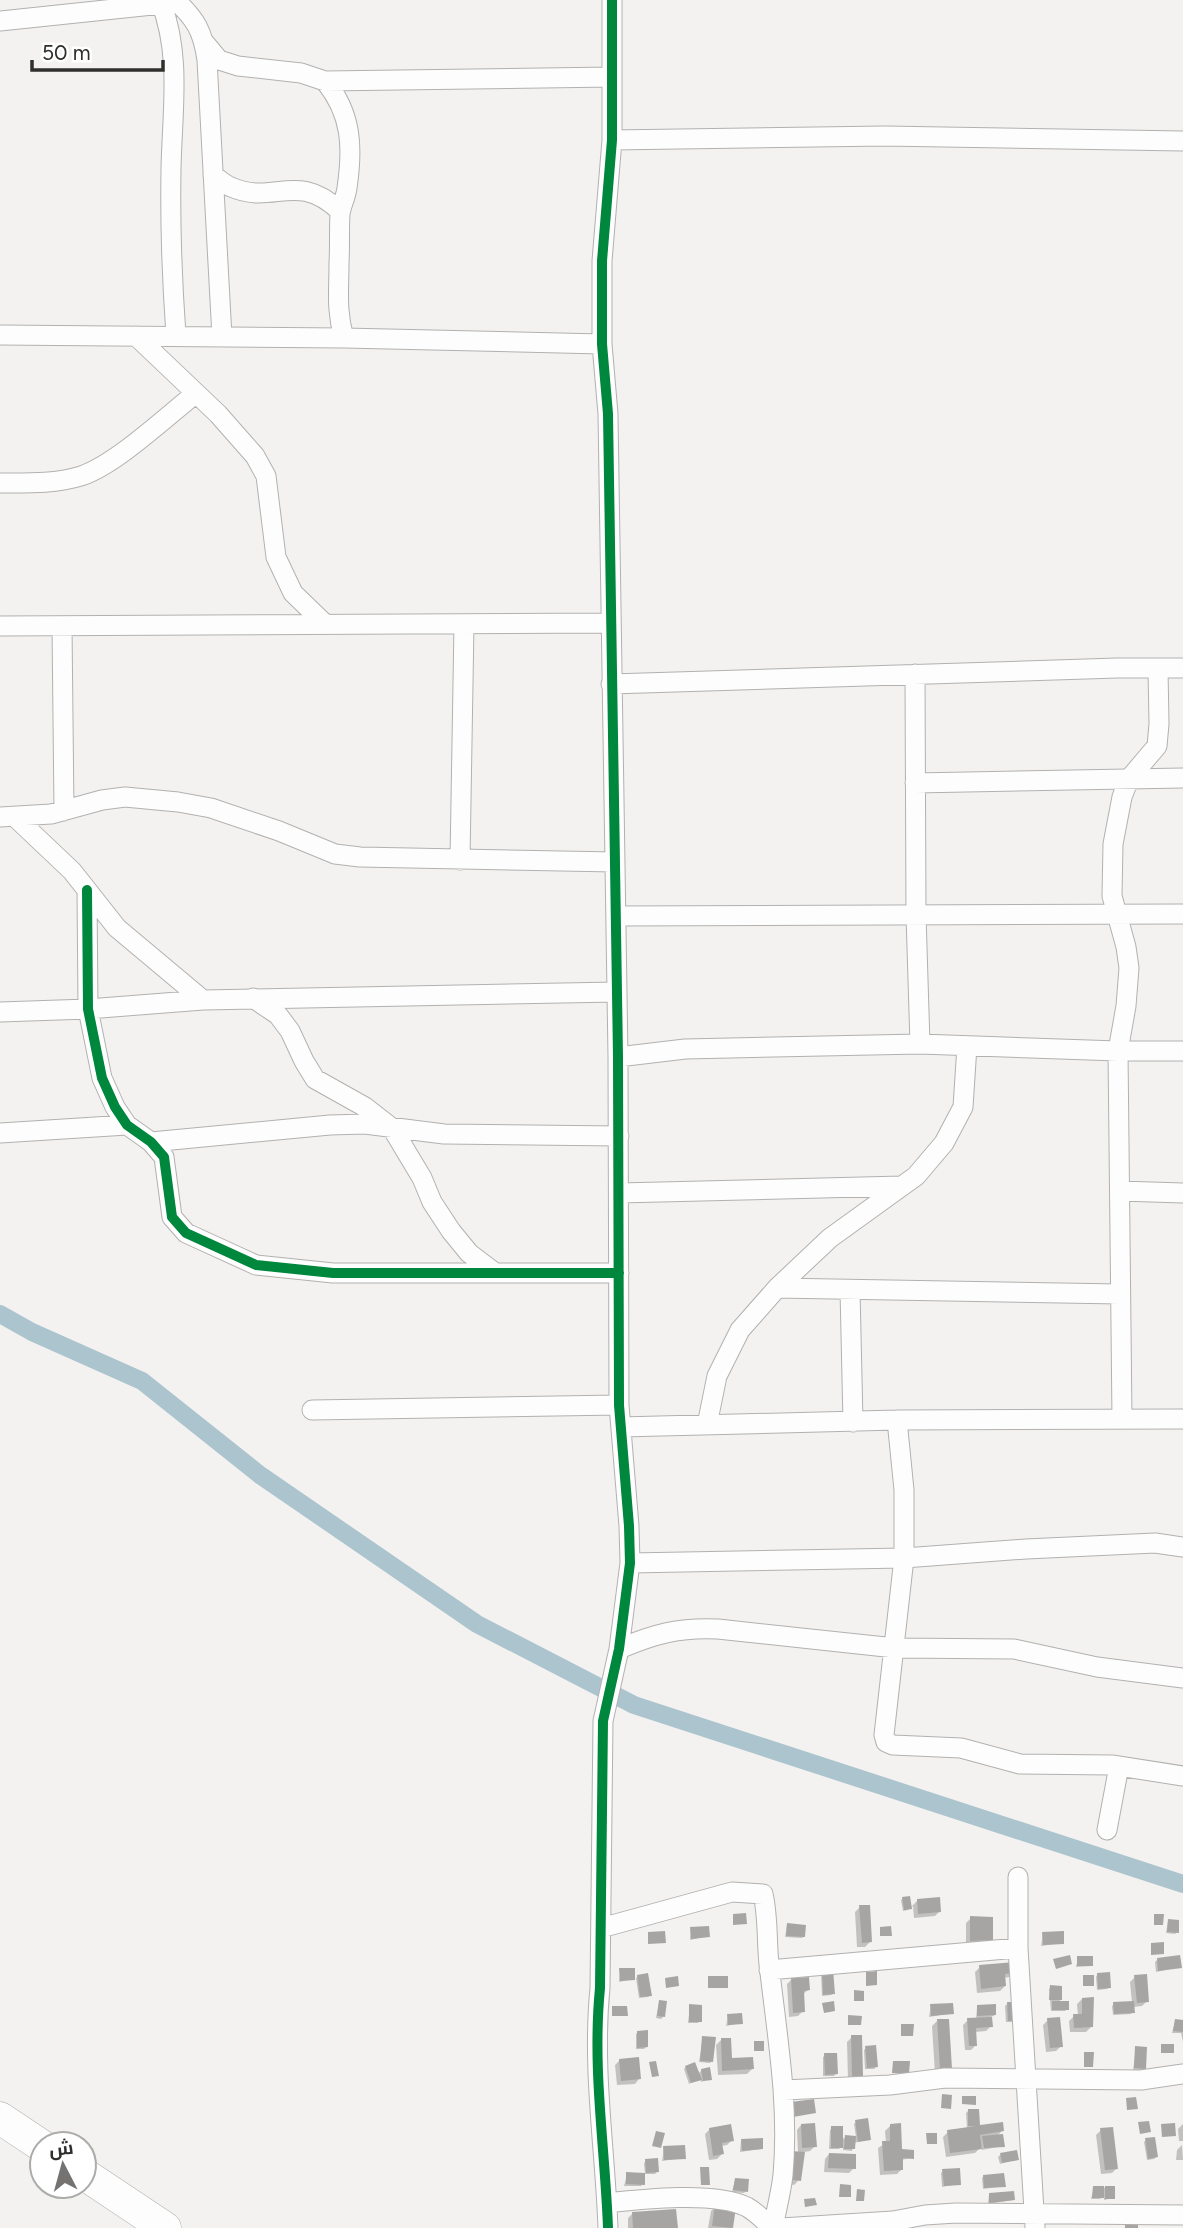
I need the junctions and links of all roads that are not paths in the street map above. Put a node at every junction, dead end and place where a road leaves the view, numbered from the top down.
1 (612, 0) edge
2 (166, 2) edge
3 (40, 9) edge
4 (0, 21) edge
5 (204, 42) junction
6 (612, 77) junction
7 (325, 81) junction
8 (612, 140) junction
9 (1183, 141) edge
10 (213, 175) junction
11 (341, 211) junction
12 (0, 335) edge
13 (176, 335) junction
14 (136, 336) junction
15 (222, 337) junction
16 (344, 338) junction
17 (602, 344) junction
18 (195, 394) junction
19 (0, 483) edge
20 (610, 623) junction
21 (325, 624) junction
22 (464, 624) junction
23 (0, 626) edge
24 (62, 626) junction
25 (1183, 668) edge
26 (1158, 669) junction
27 (915, 674) junction
28 (611, 684) junction
29 (1183, 778) edge
30 (1129, 779) junction
31 (915, 783) junction
32 (64, 811) junction
33 (8, 817) edge
34 (460, 860) junction
35 (615, 862) junction
36 (87, 890) junction
37 (1117, 914) junction
38 (1183, 914) edge
39 (916, 915) junction
40 (616, 916) junction
41 (617, 992) junction
42 (253, 998) junction
43 (204, 1000) junction
44 (88, 1009) junction
45 (0, 1012) edge
46 (920, 1044) junction
47 (967, 1046) junction
48 (1118, 1051) junction
49 (1183, 1051) edge
50 (618, 1057) junction
51 (127, 1125) junction
52 (392, 1128) junction
53 (0, 1133) edge
54 (619, 1136) junction
55 (151, 1142) junction
56 (902, 1186) junction
57 (1120, 1191) junction
58 (619, 1193) junction
59 (1183, 1193) edge
60 (494, 1272) junction
61 (620, 1273) junction
62 (777, 1288) junction
63 (850, 1290) junction
64 (1120, 1294) junction
65 (619, 1405) junction
66 (312, 1410) dead end
67 (1122, 1419) junction
68 (1183, 1419) edge
69 (897, 1420) junction
70 (853, 1422) junction
71 (707, 1425) junction
72 (621, 1427) junction
73 (1183, 1547) edge
74 (904, 1558) junction
75 (630, 1563) junction
76 (895, 1648) junction
77 (619, 1649) junction
78 (1183, 1678) edge
79 (1119, 1766) junction
80 (1183, 1776) edge
81 (1107, 1830) dead end
82 (1018, 1877) dead end
83 (601, 1928) junction
84 (1018, 1948) junction
85 (769, 1970) junction
86 (1183, 2074) edge
87 (1027, 2080) junction
88 (784, 2090) junction
89 (0, 2118) edge
90 (28, 2137) edge
91 (98, 2183) edge
92 (607, 2203) junction
93 (1183, 2215) edge
94 (1035, 2222) edge
95 (165, 2228) edge
96 (608, 2228) edge
97 (773, 2228) edge
98 (781, 2228) edge

1 - 6 street
2 - 3 street
2 - 5 street
2 - 13 street
3 - 4 street
5 - 7 street
5 - 10 street
6 - 7 street
6 - 8 street
7 - 11 street
8 - 9 street
8 - 17 street
10 - 11 street
10 - 15 street
11 - 16 street
12 - 14 street
13 - 14 street
13 - 15 street
14 - 18 street
15 - 16 street
16 - 17 street
17 - 20 street
18 - 19 street
18 - 21 street
20 - 22 street
20 - 28 street
21 - 22 street
21 - 24 street
22 - 34 street
23 - 24 street
24 - 32 street
25 - 26 street
26 - 27 street
26 - 30 street
27 - 28 street
27 - 31 street
28 - 35 street
29 - 30 street
30 - 31 street
30 - 37 street
31 - 39 street
32 - 33 street
32 - 34 street
33 - 36 street
34 - 35 street
35 - 40 street
36 - 43 street
36 - 44 street
37 - 38 street
37 - 39 street
37 - 48 street
39 - 40 street
39 - 46 street
40 - 41 street
41 - 42 street
41 - 50 street
42 - 43 street
42 - 52 street
43 - 44 street
44 - 45 street
44 - 51 street
46 - 47 street
46 - 50 street
47 - 48 street
47 - 56 street
48 - 49 street
48 - 57 street
50 - 54 street
51 - 53 street
51 - 55 street
52 - 54 street
52 - 55 street
52 - 60 street
54 - 58 street
55 - 60 street
56 - 58 street
56 - 62 street
57 - 59 street
57 - 64 street
58 - 61 street
60 - 61 street
61 - 65 street
62 - 63 street
62 - 71 street
63 - 64 street
63 - 70 street
64 - 67 street
65 - 66 street
65 - 72 street
67 - 68 street
67 - 69 street
69 - 70 street
69 - 74 street
70 - 71 street
71 - 72 street
72 - 75 street
73 - 74 street
74 - 75 street
74 - 76 street
75 - 77 street
76 - 77 street
76 - 78 street
76 - 79 street
77 - 83 street
79 - 80 street
79 - 81 street
82 - 84 street
83 - 85 street
83 - 92 street
84 - 85 street
84 - 87 street
85 - 88 street
86 - 87 street
87 - 88 street
87 - 94 street
88 - 97 street
89 - 90 highway
91 - 95 highway
92 - 96 street
92 - 97 street
93 - 94 street
94 - 98 street

